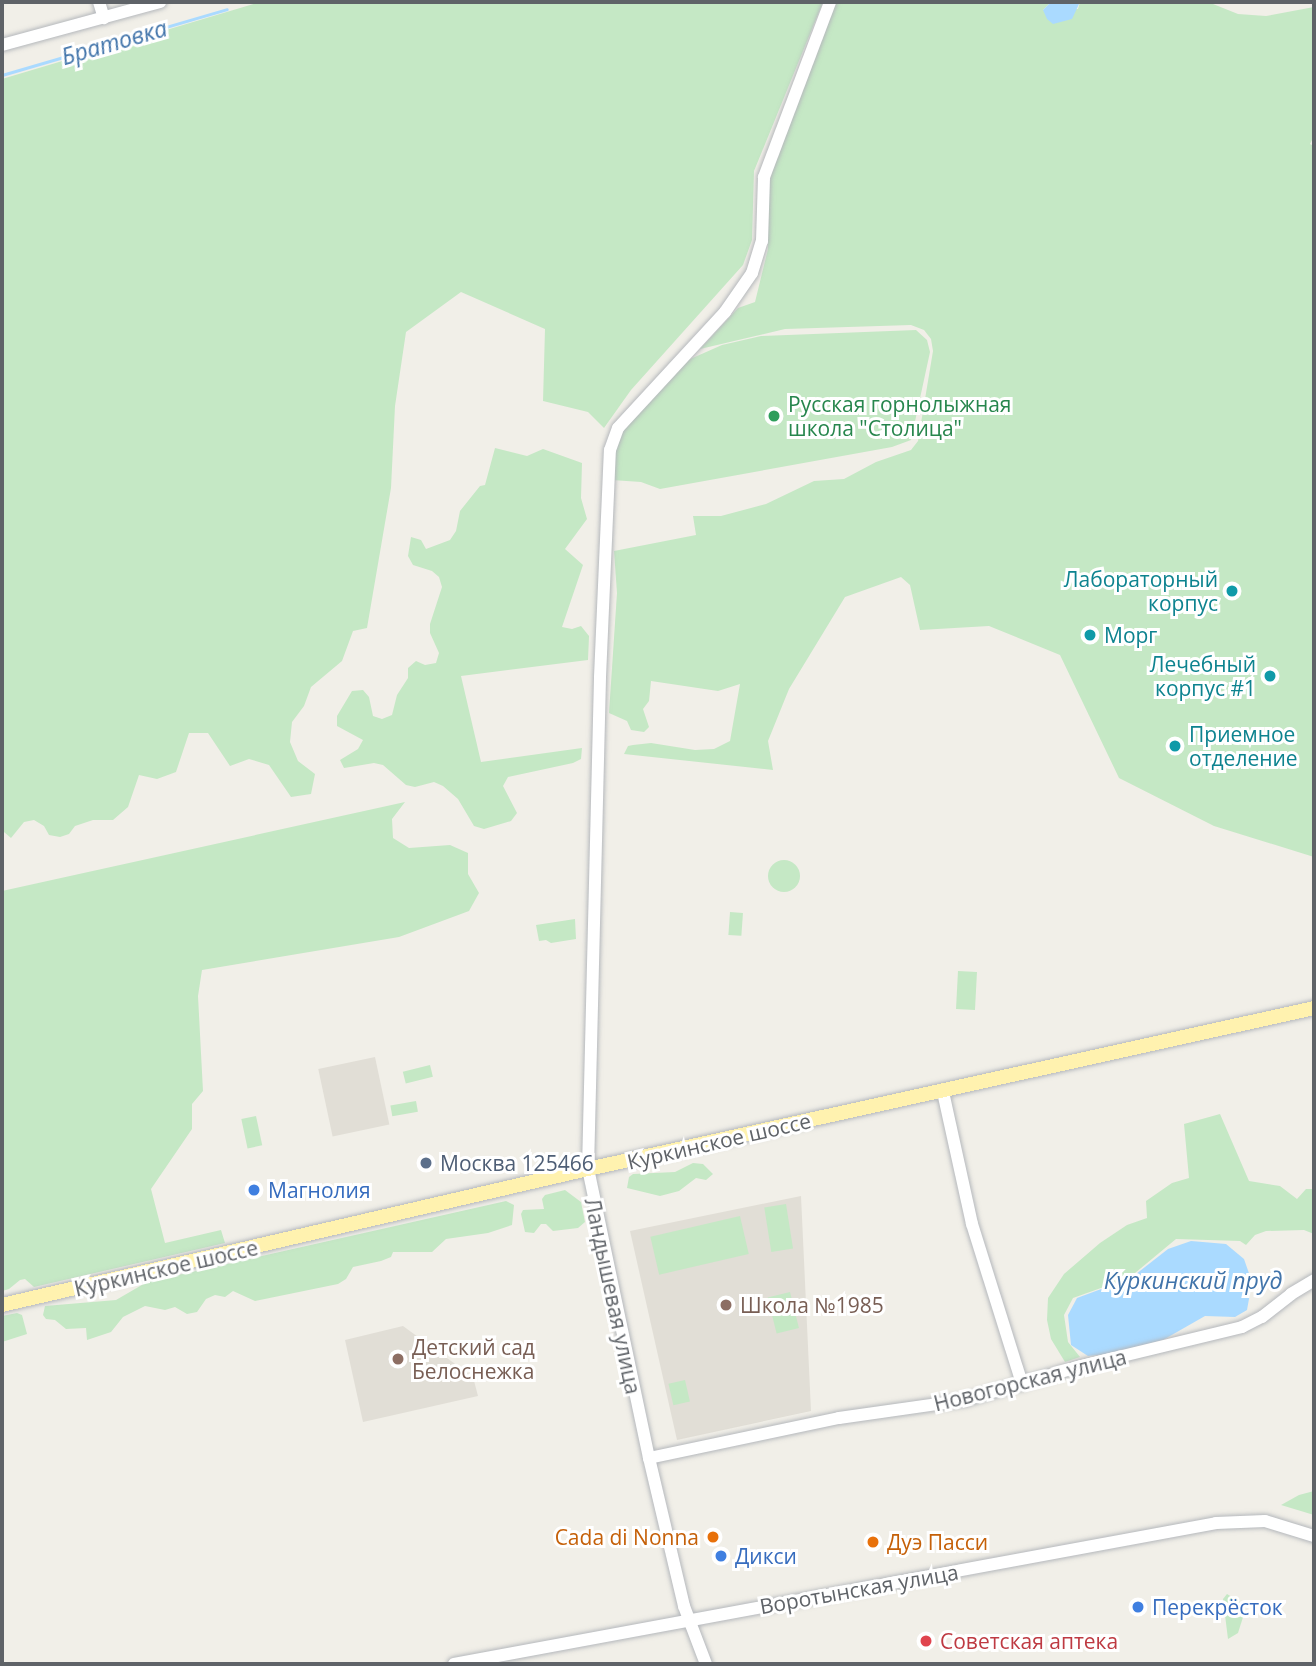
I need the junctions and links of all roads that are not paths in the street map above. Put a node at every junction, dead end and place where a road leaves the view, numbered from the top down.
1 (99, 2) edge
2 (160, 2) edge
3 (830, 2) edge
4 (104, 18) junction
5 (2, 46) edge
6 (1314, 1007) edge
7 (943, 1092) junction
8 (588, 1169) junction
9 (1314, 1280) edge
10 (2, 1305) edge
11 (1022, 1384) junction
12 (649, 1458) junction
13 (1314, 1536) edge
14 (690, 1620) junction
15 (454, 1664) edge
16 (706, 1664) edge

1 - 4 street
2 - 4 street
3 - 8 street, Ландышевая улица
4 - 5 street
6 - 7 main road, Куркинское шоссе
7 - 8 main road, Куркинское шоссе
7 - 11 street
8 - 10 main road, Куркинское шоссе
8 - 12 street, Ландышевая улица
9 - 11 street, Новогорская улица
11 - 12 street, Новогорская улица
12 - 14 street, Ландышевая улица
13 - 14 street, Воротынская улица
14 - 15 street, Воротынская улица
14 - 16 street, Ландышевая улица

